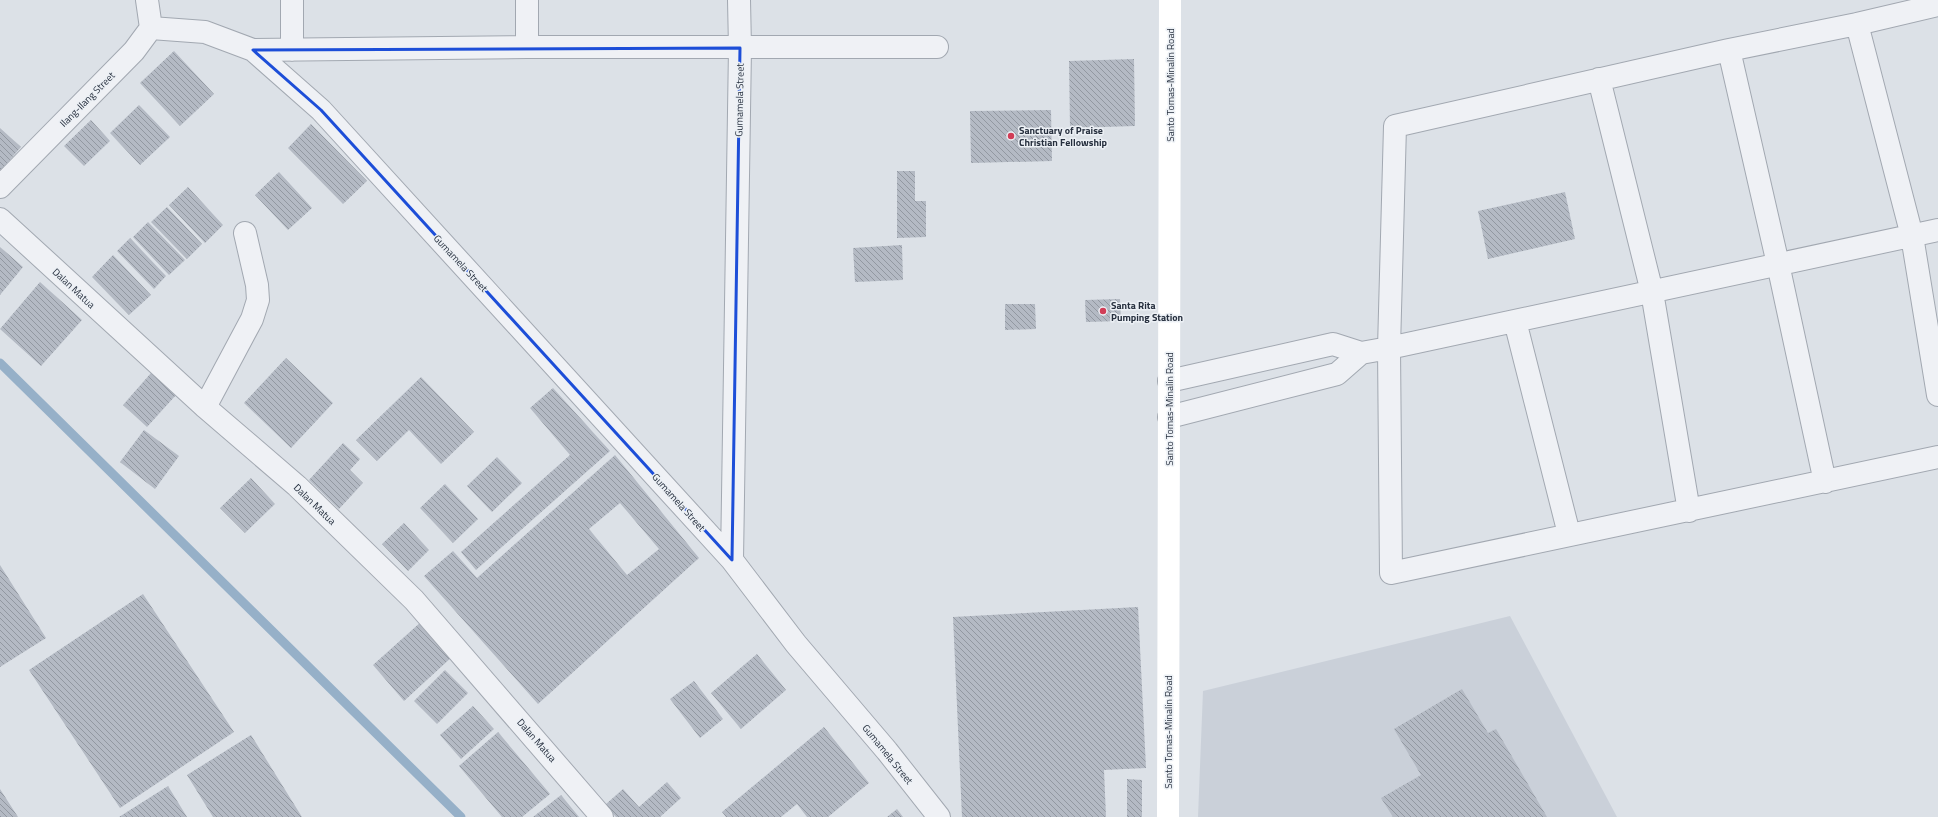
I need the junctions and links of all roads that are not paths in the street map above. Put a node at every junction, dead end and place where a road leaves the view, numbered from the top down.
1 (147, 0) edge
2 (292, 0) edge
3 (527, 0) edge
4 (739, 0) edge
5 (1170, 0) edge
6 (1938, 5) edge
7 (1857, 24) junction
8 (151, 28) junction
9 (527, 47) junction
10 (937, 47) dead end
11 (740, 48) junction
12 (253, 50) junction
13 (292, 50) junction
14 (1729, 50) junction
15 (1599, 79) junction
16 (0, 187) edge
17 (0, 219) edge
18 (1938, 230) edge
19 (245, 233) dead end
20 (1912, 236) junction
21 (1778, 264) junction
22 (1652, 292) junction
23 (1514, 321) junction
24 (1389, 348) junction
25 (1361, 353) junction
26 (1169, 381) junction
27 (1938, 395) edge
28 (205, 407) junction
29 (1169, 417) junction
30 (1938, 456) edge
31 (1825, 482) junction
32 (1689, 511) junction
33 (1569, 534) junction
34 (732, 560) junction
35 (602, 817) edge
36 (939, 817) edge
37 (1168, 817) edge

1 - 8 street
2 - 13 street
3 - 9 street
4 - 11 street, Gumamela Street
5 - 26 main road, Santo Tomas-Minalin Road
6 - 7 street
7 - 14 street
7 - 20 street
8 - 12 street, Gumamela Street
8 - 16 street, Ilang-Ilang Street
9 - 11 street
9 - 13 street
10 - 11 street
11 - 34 street, Gumamela Street
12 - 13 street
12 - 34 street, Gumamela Street
14 - 15 street
14 - 21 street
15 - 22 street
15 - 24 street
17 - 28 street, Dalan Matua
18 - 20 street
19 - 28 street
20 - 21 street
20 - 27 street
21 - 22 street
21 - 31 street
22 - 23 street
22 - 32 street
23 - 24 street
23 - 33 street
24 - 25 street
24 - 33 street
25 - 26 street
25 - 29 street
26 - 29 main road, Santo Tomas-Minalin Road
28 - 35 street, Dalan Matua
29 - 37 main road, Santo Tomas-Minalin Road
30 - 31 street
31 - 32 street
32 - 33 street
34 - 36 street, Gumamela Street

